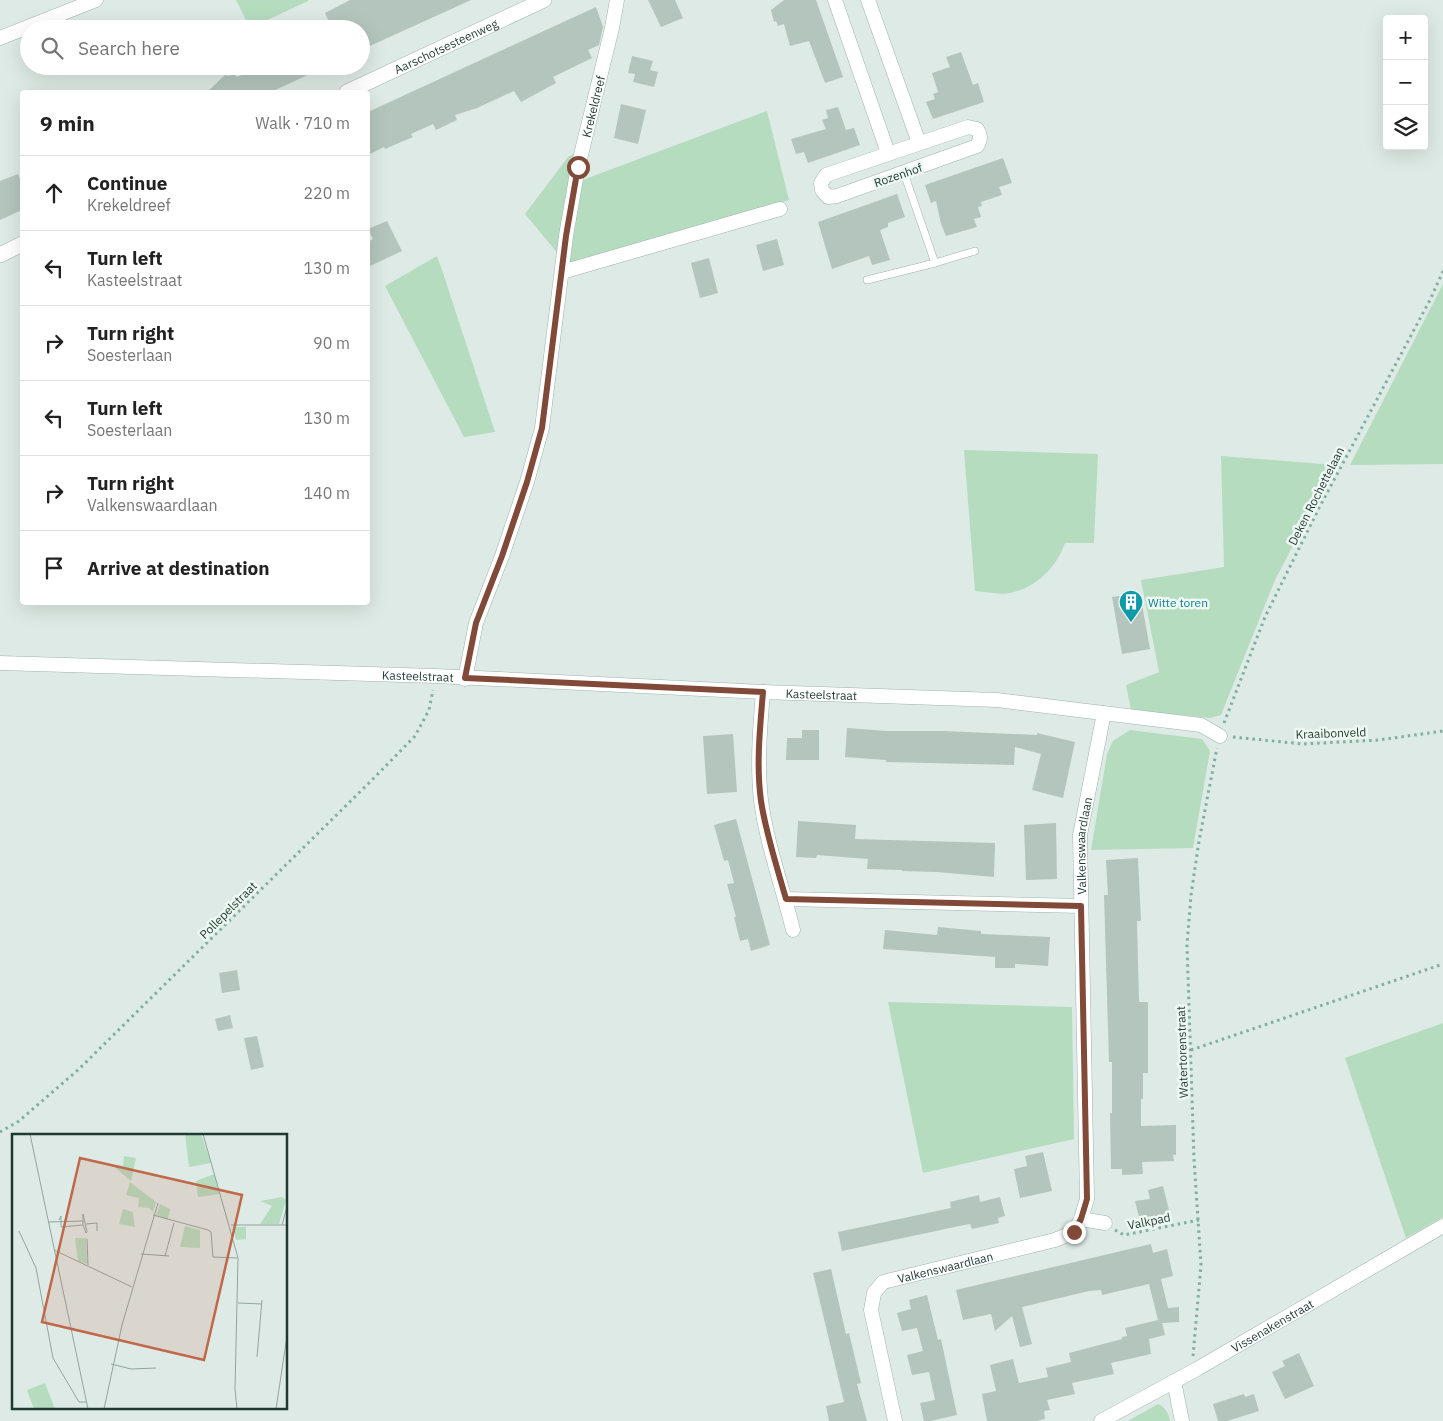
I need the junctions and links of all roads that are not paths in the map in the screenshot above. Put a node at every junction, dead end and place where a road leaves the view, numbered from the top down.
1 (96, 0) edge
2 (544, 0) edge
3 (617, 0) edge
4 (835, 0) edge
5 (868, 0) edge
6 (45, 20) edge
7 (20, 30) edge
8 (0, 38) edge
9 (351, 90) edge
10 (919, 143) junction
11 (888, 153) junction
12 (904, 173) junction
13 (780, 209) dead end
14 (20, 245) edge
15 (975, 251) dead end
16 (0, 255) edge
17 (935, 263) junction
18 (562, 272) junction
19 (866, 280) dead end
20 (0, 663) edge
21 (465, 678) junction
22 (763, 692) junction
23 (1104, 713) junction
24 (1220, 736) road end
25 (786, 899) junction
26 (1081, 906) junction
27 (793, 930) dead end
28 (1081, 1219) junction
29 (1105, 1223) road end
30 (1443, 1226) edge
31 (1174, 1381) junction
32 (895, 1421) edge
33 (1101, 1421) edge
34 (1182, 1421) edge

1 - 6 street
2 - 9 main road, Aarschotsesteenweg
3 - 18 street, Krekeldreef
4 - 11 street, Rozenhof
5 - 10 street, Rozenhof
7 - 8 street
10 - 11 street, Rozenhof
10 - 12 street, Rozenhof
11 - 12 street, Rozenhof
12 - 17 lane
13 - 18 street
14 - 16 main road
15 - 17 lane
17 - 19 lane
18 - 21 street, Krekeldreef
20 - 21 street, Kasteelstraat
21 - 22 street, Kasteelstraat
22 - 23 street, Kasteelstraat
22 - 25 street
23 - 24 street, Kasteelstraat
23 - 26 street, Valkenswaardlaan
25 - 26 street
25 - 27 street
26 - 28 street, Valkenswaardlaan
28 - 29 street
28 - 32 street, Valkenswaardlaan
30 - 31 street, Vissenakenstraat
31 - 33 street, Vissenakenstraat
31 - 34 street

